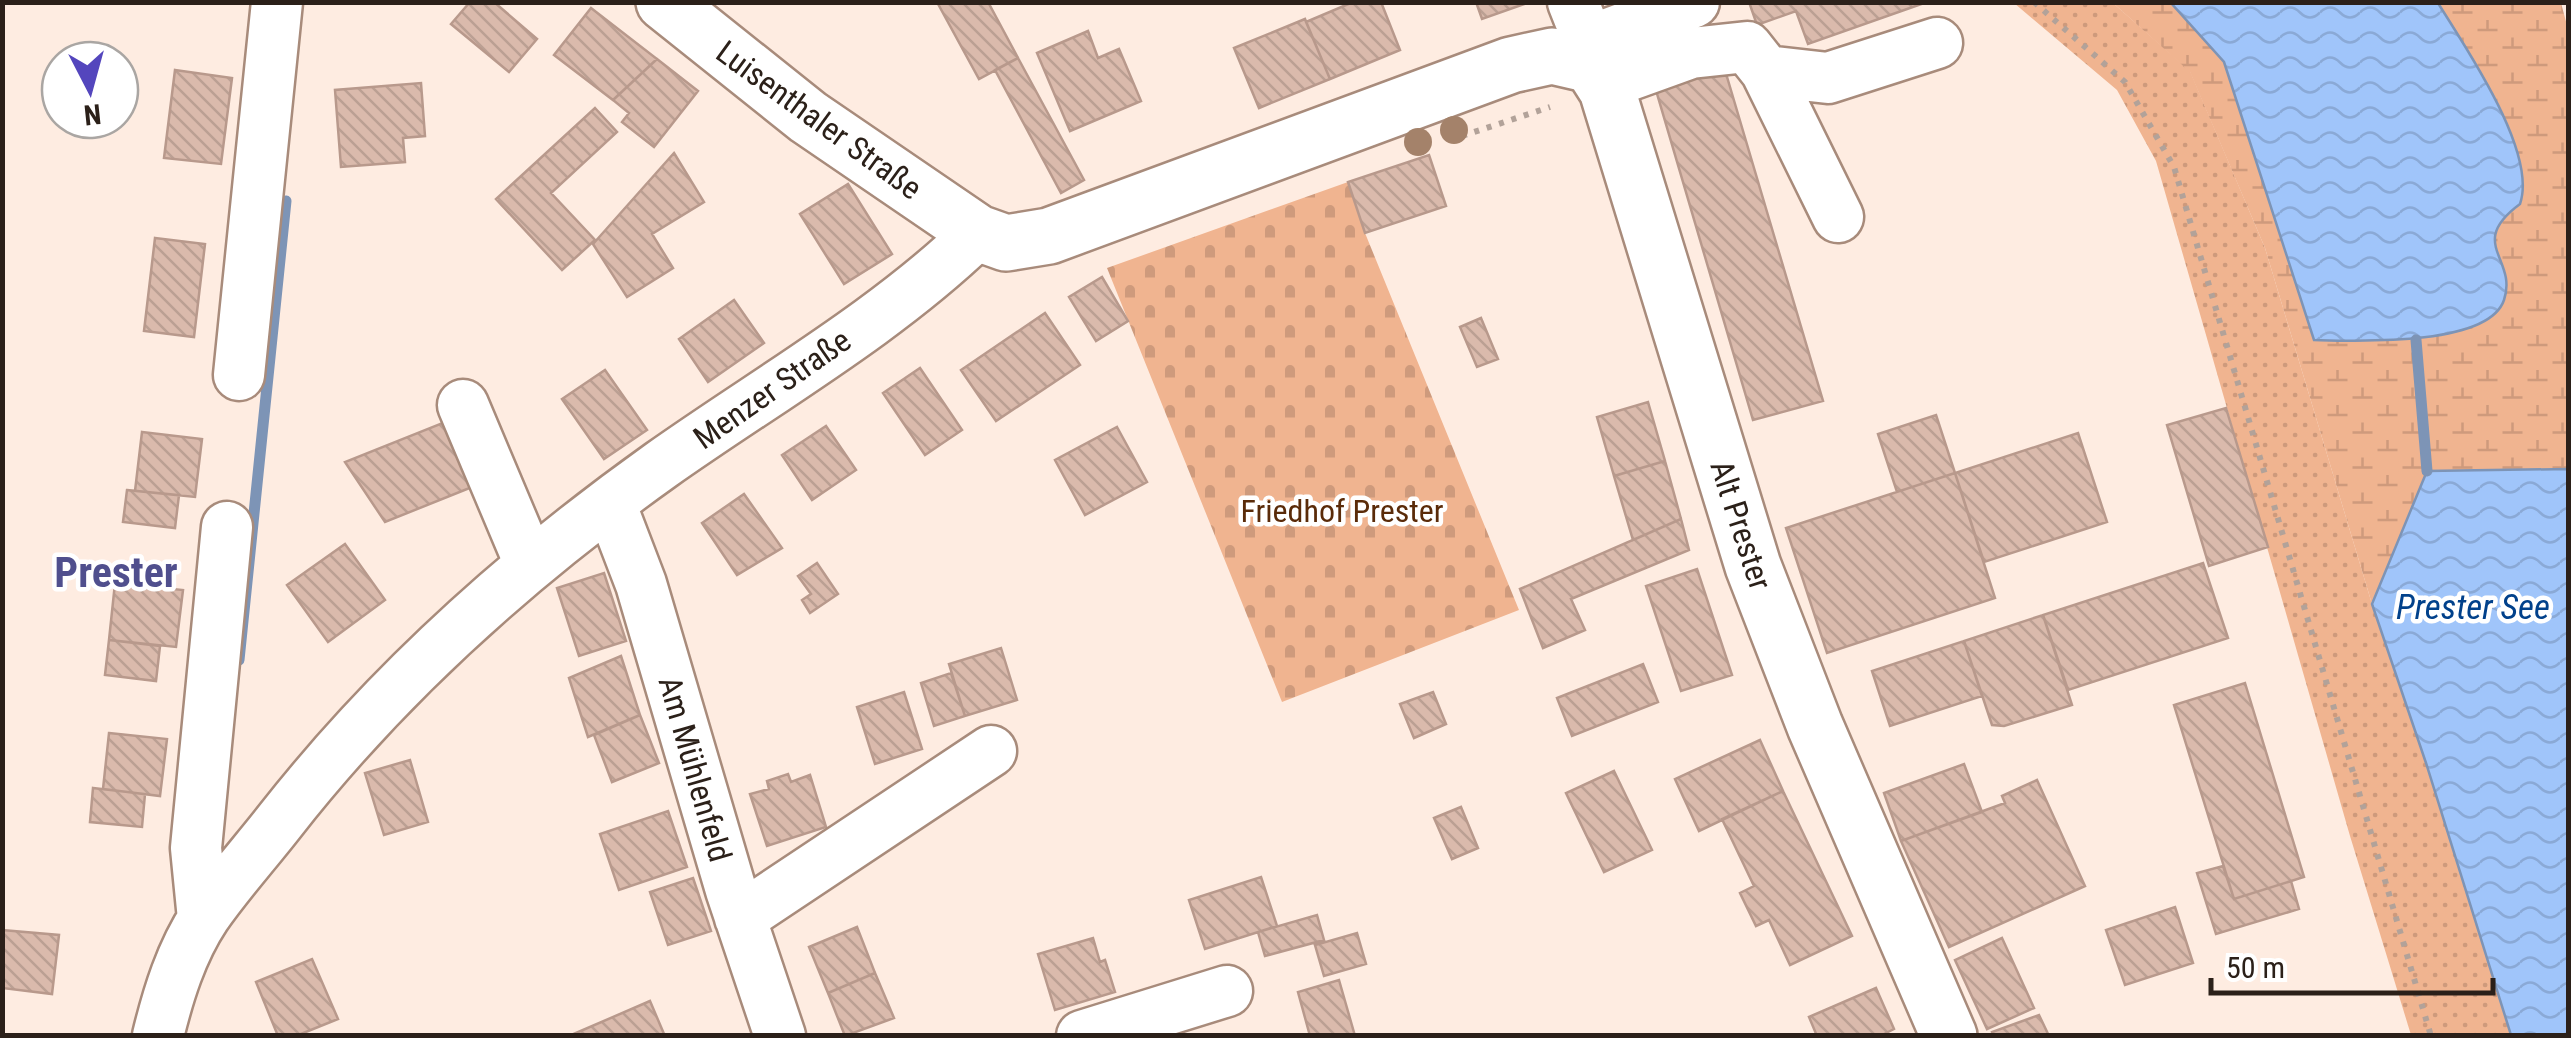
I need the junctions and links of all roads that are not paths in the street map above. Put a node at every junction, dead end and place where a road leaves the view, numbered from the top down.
1 (277, 2) edge
2 (1694, 2) edge
3 (678, 6) edge
4 (1938, 43) dead end
5 (1589, 48) edge
6 (1766, 71) junction
7 (1838, 216) dead end
8 (978, 233) junction
9 (239, 374) dead end
10 (463, 406) dead end
11 (610, 503) junction
12 (226, 527) dead end
13 (530, 564) junction
14 (991, 751) dead end
15 (740, 918) junction
16 (204, 919) junction
17 (1226, 991) dead end
18 (158, 1036) edge
19 (780, 1036) edge
20 (1082, 1036) edge
21 (1949, 1036) edge

1 - 9 street
2 - 5 street
3 - 8 main road, Luisenthaler Straße
4 - 6 street
5 - 6 street
5 - 8 main road
5 - 21 main road, Alt Prester
6 - 7 street
8 - 11 street, Menzer Straße
10 - 13 street
11 - 13 street, Menzer Straße
11 - 15 street, Am Mühlenfeld
12 - 16 street
13 - 16 street, Menzer Straße
14 - 15 street
15 - 19 street, Am Mühlenfeld
16 - 18 street, Menzer Straße
17 - 20 street

